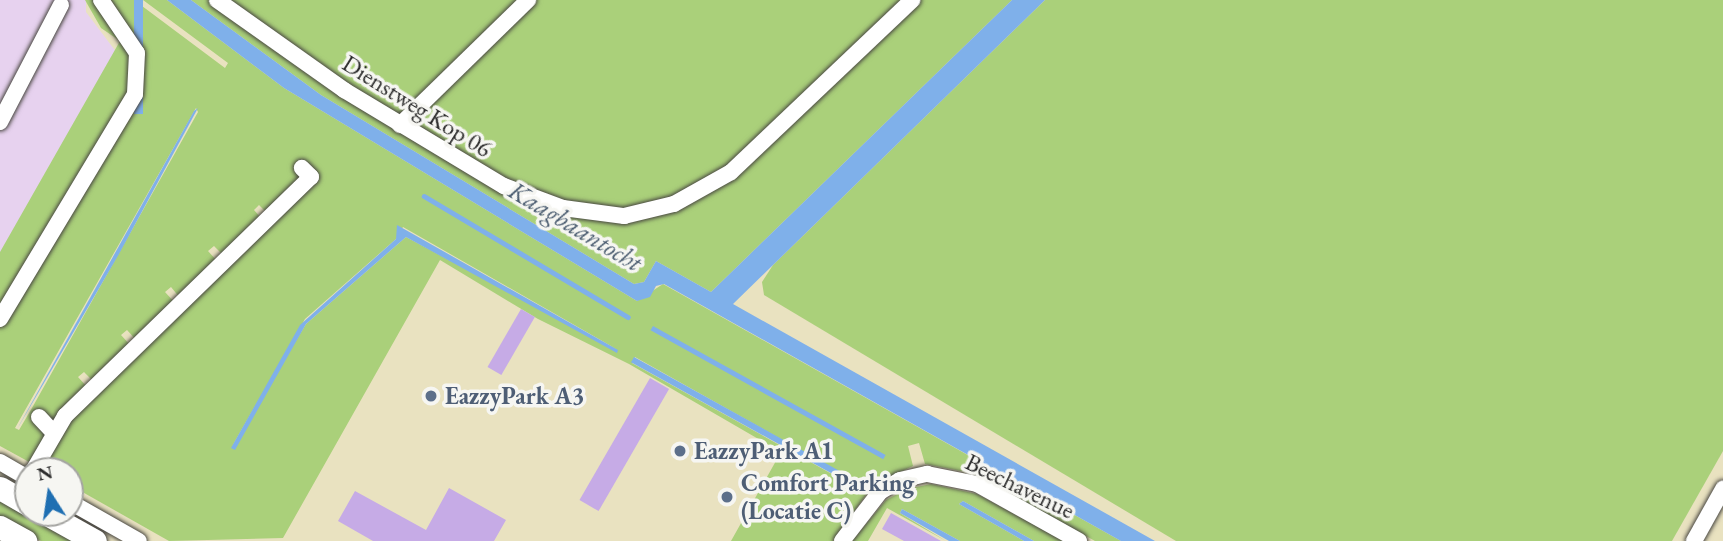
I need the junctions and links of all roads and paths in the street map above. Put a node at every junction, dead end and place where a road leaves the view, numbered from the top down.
1 (101, 0) edge
2 (217, 0) edge
3 (528, 0) edge
4 (912, 0) edge
5 (61, 5) dead end
6 (0, 122) edge
7 (400, 125) junction
8 (302, 168) dead end
9 (212, 249) dead end
10 (223, 262) junction
11 (169, 291) dead end
12 (180, 303) junction
13 (0, 319) edge
14 (125, 333) dead end
15 (136, 346) junction
16 (81, 375) dead end
17 (93, 388) junction
18 (39, 417) dead end
19 (53, 432) junction
20 (40, 457) edge
21 (1723, 489) edge
22 (84, 510) edge
23 (1717, 513) edge
24 (0, 527) edge
25 (70, 527) edge
26 (25, 541) edge
27 (95, 541) edge
28 (139, 541) edge
29 (842, 541) edge
30 (1079, 541) edge
31 (1694, 541) edge

1 - 13 street
2 - 7 street, Dienstweg Kop 06
3 - 7 street
4 - 7 street, Dienstweg Kop 06
5 - 6 street
8 - 10 street
9 - 10 street
10 - 12 street
11 - 12 street
12 - 15 street
14 - 15 street
15 - 17 street
16 - 17 street
17 - 19 street
18 - 19 street
19 - 20 street
21 - 23 street
22 - 28 street
23 - 31 street
24 - 26 highway
25 - 27 highway
29 - 30 street, Beechavenue

